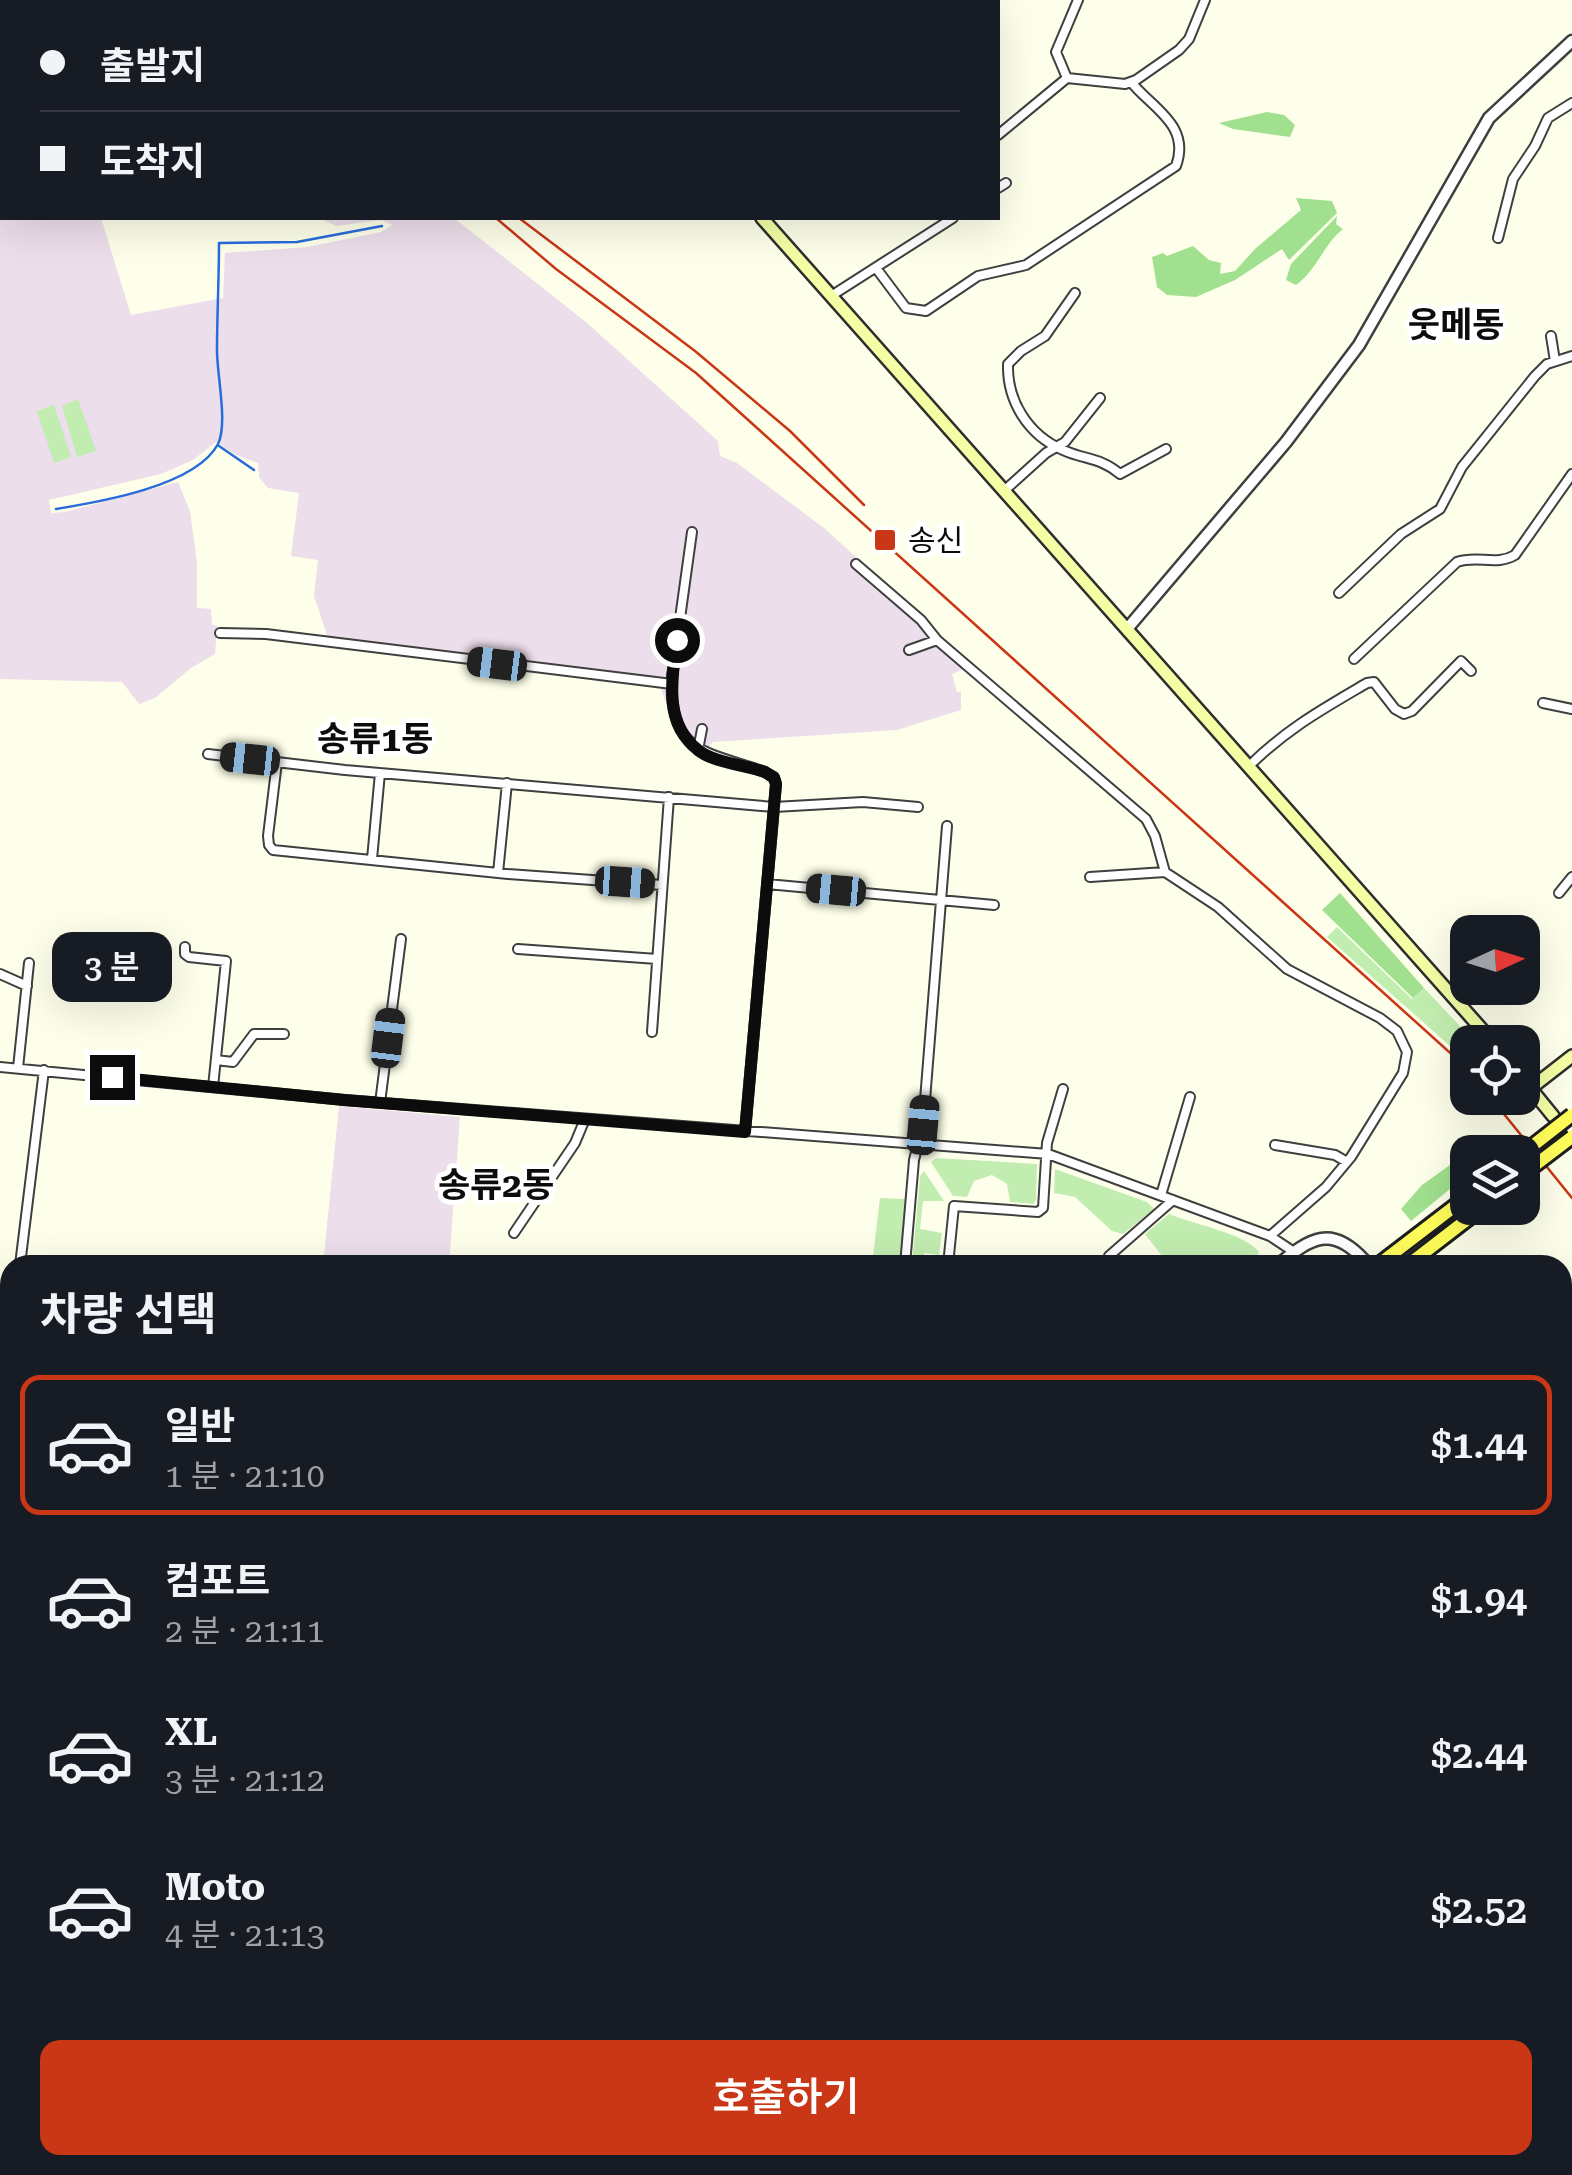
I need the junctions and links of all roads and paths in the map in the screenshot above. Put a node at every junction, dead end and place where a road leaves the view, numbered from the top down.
1 (1078, 0) edge
2 (1204, 0) edge
3 (1572, 42) edge
4 (1067, 78) junction
5 (1131, 82) junction
6 (1572, 103) edge
7 (1000, 133) edge
8 (764, 220) edge
9 (950, 220) edge
10 (1498, 238) dead end
11 (876, 268) junction
12 (1075, 293) dead end
13 (831, 296) junction
14 (1551, 336) dead end
15 (1572, 356) edge
16 (1555, 361) junction
17 (1100, 398) dead end
18 (1057, 448) junction
19 (1166, 448) dead end
20 (1572, 474) edge
21 (1005, 490) junction
22 (692, 532) dead end
23 (856, 564) dead end
24 (1339, 593) dead end
25 (1127, 629) junction
26 (220, 633) dead end
27 (937, 640) junction
28 (909, 650) dead end
29 (1354, 659) dead end
30 (965, 664) junction
31 (952, 668) dead end
32 (1471, 671) dead end
33 (672, 684) junction
34 (1543, 703) dead end
35 (1572, 709) edge
36 (702, 730) dead end
37 (698, 750) junction
38 (208, 754) dead end
39 (276, 762) junction
40 (1249, 766) junction
41 (380, 773) junction
42 (507, 784) junction
43 (669, 798) junction
44 (774, 807) junction
45 (918, 807) dead end
46 (947, 826) dead end
47 (372, 859) junction
48 (1165, 872) junction
49 (498, 873) junction
50 (1572, 877) edge
51 (1090, 878) dead end
52 (767, 884) junction
53 (1183, 884) junction
54 (662, 885) junction
55 (1560, 893) dead end
56 (1178, 897) dead end
57 (941, 900) junction
58 (994, 906) dead end
59 (401, 939) dead end
60 (184, 947) dead end
61 (518, 950) dead end
62 (657, 958) junction
63 (29, 962) dead end
64 (0, 974) edge
65 (26, 986) junction
66 (1478, 1025) edge
67 (652, 1032) dead end
68 (284, 1034) dead end
69 (1572, 1056) edge
70 (216, 1060) junction
71 (0, 1067) edge
72 (18, 1068) junction
73 (44, 1070) junction
74 (1540, 1075) edge
75 (213, 1087) junction
76 (1064, 1090) dead end
77 (1190, 1097) dead end
78 (1540, 1100) edge
79 (380, 1103) junction
80 (1553, 1116) dead end
81 (1572, 1116) edge
82 (585, 1118) junction
83 (692, 1129) junction
84 (745, 1132) junction
85 (1572, 1137) edge
86 (1540, 1140) edge
87 (690, 1141) dead end
88 (918, 1145) junction
89 (1275, 1145) dead end
90 (1048, 1154) junction
91 (1347, 1162) junction
92 (1540, 1162) edge
93 (1161, 1196) junction
94 (1173, 1200) junction
95 (1450, 1208) edge
96 (1460, 1225) edge
97 (514, 1233) dead end
98 (1270, 1236) junction
99 (1294, 1252) junction
100 (21, 1255) edge
101 (905, 1255) edge
102 (949, 1255) edge
103 (1110, 1255) edge
104 (1290, 1255) edge
105 (1361, 1255) edge
106 (1383, 1255) edge
107 (1421, 1255) edge

1 - 4 street
2 - 5 street
3 - 25 street
4 - 5 street
4 - 7 street
5 - 11 street
6 - 10 street
8 - 13 main road
9 - 11 street
11 - 13 street
12 - 18 street
13 - 21 main road
14 - 16 street
15 - 16 street
16 - 24 street
17 - 18 street
18 - 19 street
18 - 21 street
20 - 29 street
21 - 25 main road
22 - 33 street
23 - 27 street
25 - 40 main road
26 - 33 street
27 - 28 street
27 - 30 street
30 - 31 street
30 - 48 street
32 - 40 street
33 - 37 street
34 - 35 street
36 - 37 street
37 - 44 street
38 - 39 street
39 - 41 street
39 - 47 street
40 - 66 main road
41 - 42 street
41 - 47 street
42 - 43 street
42 - 49 street
43 - 44 street
43 - 54 street
44 - 45 street
44 - 52 street
46 - 57 street
47 - 49 street
48 - 51 street
48 - 53 street
49 - 54 street
50 - 55 street
52 - 57 street
52 - 84 street
53 - 56 street
53 - 91 street
54 - 62 street
57 - 58 street
57 - 88 street
59 - 79 street
60 - 70 street
61 - 62 street
62 - 67 street
63 - 65 street
64 - 65 street
65 - 72 street
68 - 70 street
69 - 74 main road
70 - 75 street
71 - 72 street
72 - 73 street
73 - 75 street
73 - 100 street
75 - 79 street
76 - 90 street
77 - 93 street
78 - 80 main road
79 - 82 street
81 - 86 main road, bridge
82 - 83 street
82 - 97 street
83 - 84 street
83 - 87 street
84 - 88 street
85 - 92 main road, bridge
88 - 90 street
88 - 101 street
89 - 91 street
90 - 93 street
90 - 102 street
91 - 98 street
93 - 94 street
94 - 98 street
94 - 103 street
95 - 106 main road
96 - 107 main road
98 - 99 street
99 - 104 street
99 - 105 street

